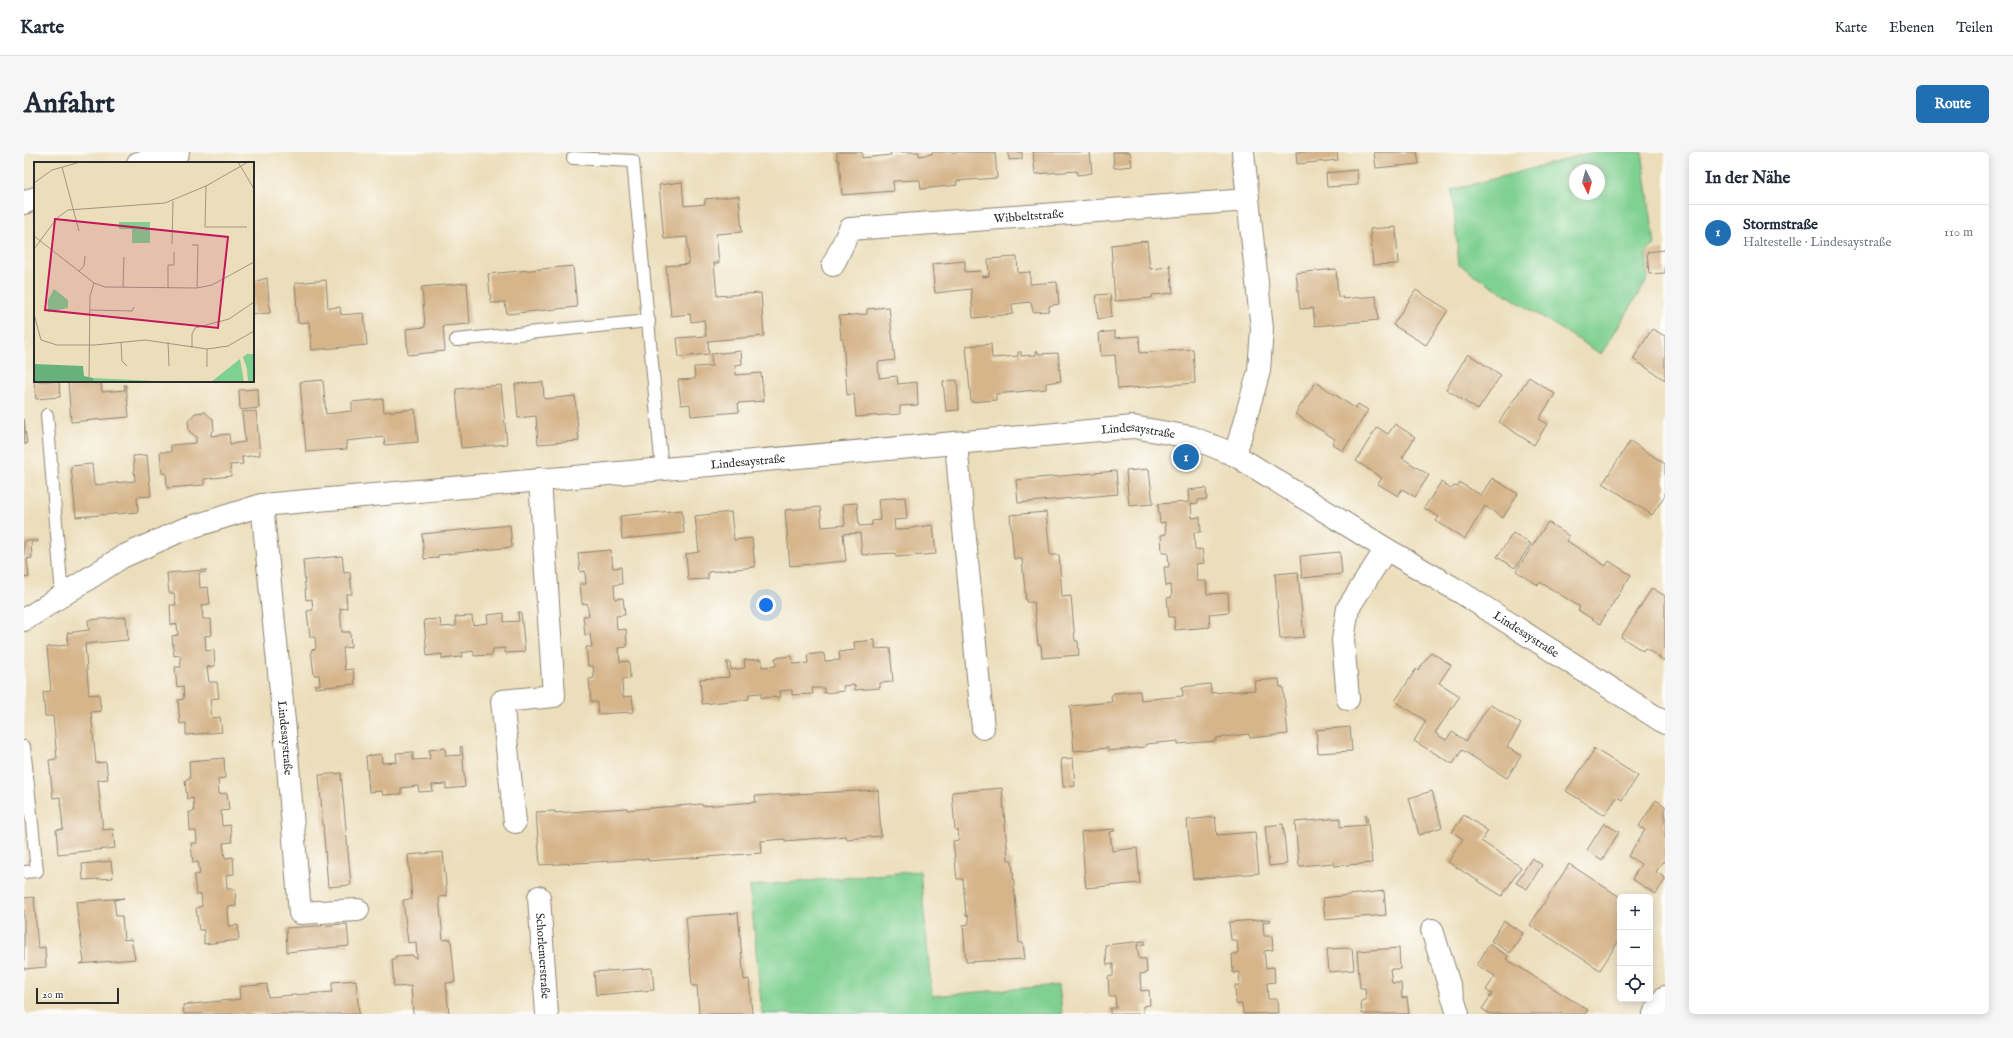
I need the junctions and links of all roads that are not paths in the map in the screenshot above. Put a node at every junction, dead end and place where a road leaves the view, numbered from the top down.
1 (178, 152) edge
2 (1243, 152) edge
3 (573, 158) dead end
4 (142, 162) edge
5 (34, 198) edge
6 (1248, 200) junction
7 (24, 203) edge
8 (833, 265) dead end
9 (649, 321) junction
10 (456, 340) dead end
11 (48, 415) dead end
12 (956, 444) junction
13 (1235, 455) junction
14 (662, 470) junction
15 (540, 479) junction
16 (262, 505) junction
17 (1386, 549) junction
18 (62, 595) junction
19 (24, 620) edge
20 (1348, 699) dead end
21 (1665, 723) edge
22 (983, 728) dead end
23 (24, 747) edge
24 (515, 822) dead end
25 (24, 872) edge
26 (539, 897) dead end
27 (358, 910) dead end
28 (1432, 930) dead end
29 (1665, 997) edge
30 (547, 1014) edge
31 (1458, 1014) edge
32 (1654, 1014) edge

1 - 4 street
2 - 6 street
3 - 9 lane
5 - 7 street
6 - 8 street, Wibbeltstraße
6 - 13 street
9 - 10 lane
9 - 14 lane
11 - 18 lane
12 - 13 street, Lindesaystraße
12 - 14 street, Lindesaystraße
12 - 22 street
13 - 17 street, Lindesaystraße
14 - 15 street, Lindesaystraße
15 - 16 street, Lindesaystraße
15 - 24 street
16 - 18 street, Lindesaystraße
16 - 27 street, Lindesaystraße
17 - 20 street
17 - 21 street, Lindesaystraße
18 - 19 street, Lindesaystraße
23 - 25 lane
26 - 30 street, Schorlemerstraße
28 - 31 street
29 - 32 street

